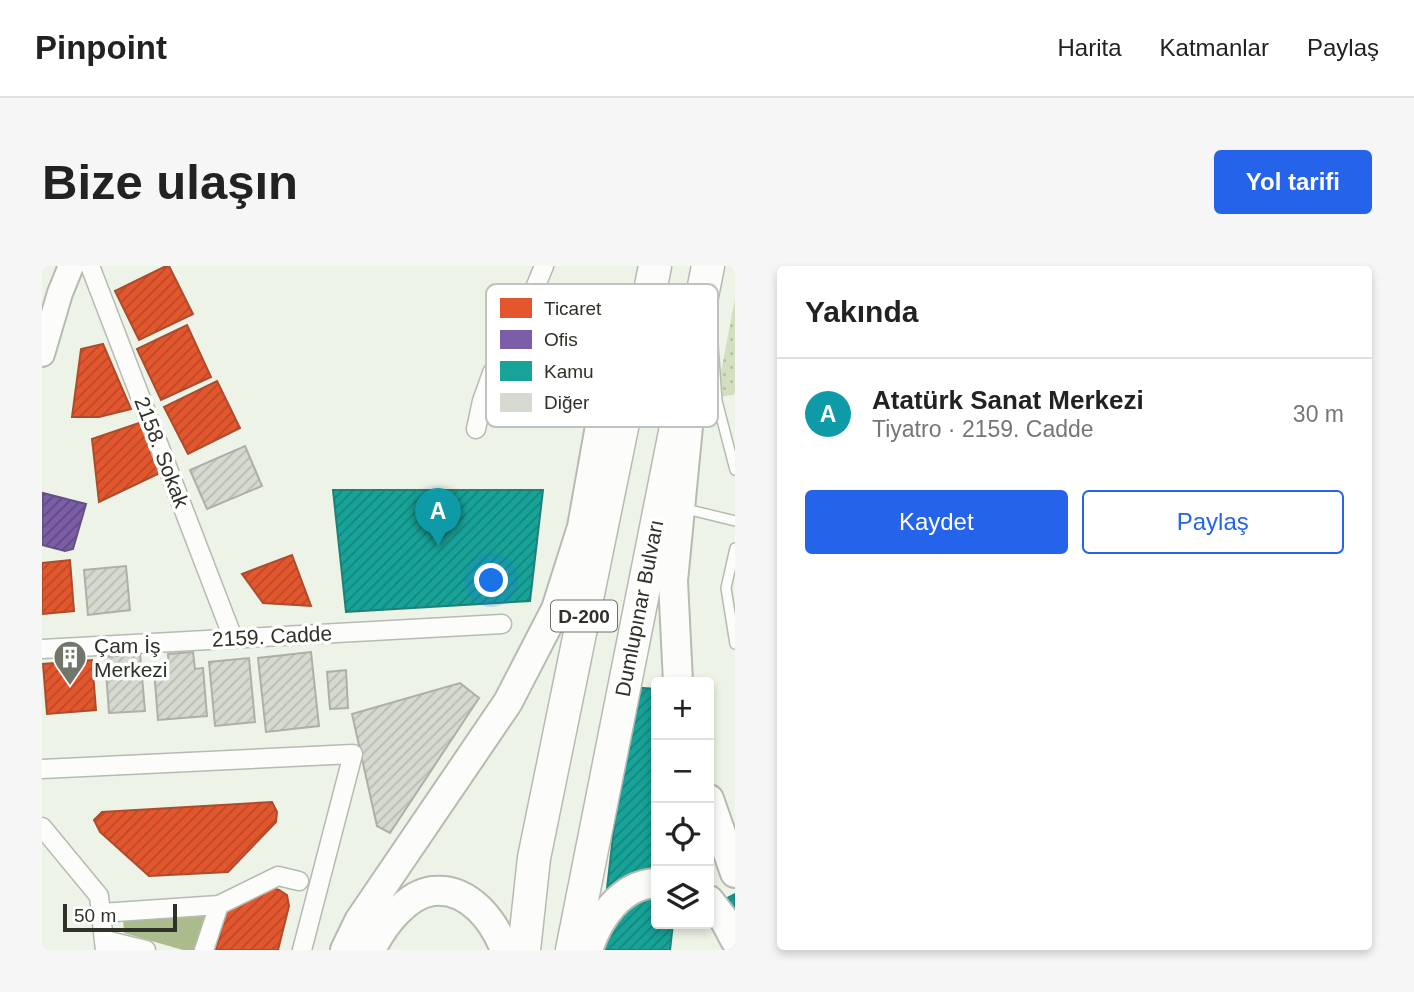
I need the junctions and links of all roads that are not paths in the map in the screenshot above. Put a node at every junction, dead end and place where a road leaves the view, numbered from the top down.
1 (71, 266) edge
2 (90, 266) edge
3 (544, 266) edge
4 (709, 266) edge
5 (537, 284) edge
6 (705, 284) edge
7 (710, 284) edge
8 (42, 354) edge
9 (486, 390) edge
10 (718, 405) edge
11 (600, 427) edge
12 (622, 427) edge
13 (675, 427) edge
14 (688, 427) edge
15 (477, 429) dead end
16 (735, 470) edge
17 (680, 508) junction
18 (735, 521) edge
19 (735, 548) edge
20 (502, 624) dead end
21 (233, 639) junction
22 (735, 644) edge
23 (42, 649) edge
24 (678, 677) edge
25 (42, 769) edge
26 (710, 803) edge
27 (42, 827) edge
28 (735, 873) edge
29 (299, 881) dead end
30 (651, 885) edge
31 (219, 905) junction
32 (714, 907) edge
33 (101, 913) junction
34 (735, 940) edge
35 (105, 945) edge
36 (146, 950) edge
37 (204, 950) edge
38 (302, 950) edge
39 (345, 950) edge
40 (371, 950) edge
41 (505, 950) edge
42 (524, 950) edge
43 (572, 950) edge
44 (588, 950) edge

1 - 8 street
2 - 21 street, 2158. Sokak
3 - 5 street
4 - 6 highway, Dumlupınar Bulvarı / D-200
4 - 7 lane
9 - 15 street
10 - 16 lane
11 - 39 main road
12 - 42 highway, D-200
13 - 43 highway, Dumlupınar Bulvarı / D-200
14 - 17 main road
17 - 18 lane
17 - 24 main road
19 - 22 lane
20 - 21 street, 2159. Cadde
21 - 23 street, 2159. Cadde
25 - 38 street
26 - 28 main road
27 - 33 street
29 - 31 street
30 - 44 main road
31 - 33 street
31 - 37 street
32 - 34 main road
33 - 35 street
35 - 36 street
40 - 41 main road

